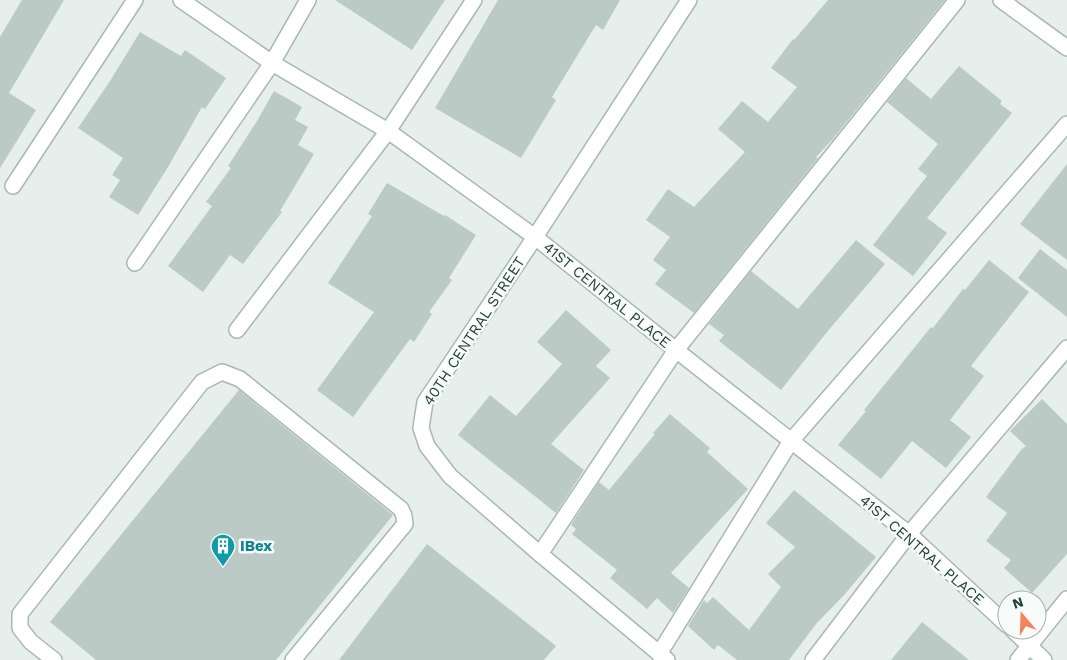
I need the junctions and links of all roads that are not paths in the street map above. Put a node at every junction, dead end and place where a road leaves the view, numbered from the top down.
1 (135, 0) edge
2 (181, 0) edge
3 (308, 0) edge
4 (474, 0) edge
5 (689, 0) edge
6 (957, 0) edge
7 (1002, 0) edge
8 (1067, 48) edge
9 (272, 63) junction
10 (1067, 124) edge
11 (388, 131) junction
12 (13, 186) dead end
13 (535, 237) junction
14 (135, 263) dead end
15 (237, 330) dead end
16 (1067, 348) edge
17 (676, 350) junction
18 (791, 441) junction
19 (909, 534) junction
20 (540, 554) junction
21 (1067, 599) edge
22 (997, 616) edge
23 (1023, 640) edge
24 (1030, 646) junction
25 (663, 657) edge
26 (54, 660) edge
27 (293, 660) edge
28 (813, 660) edge
29 (1018, 660) edge
30 (1044, 660) edge

1 - 12 street
2 - 9 street, 41ST CENTRAL PLACE
3 - 9 street
4 - 11 street
5 - 13 street, 40TH CENTRAL STREET
6 - 17 street
7 - 8 street
9 - 11 street, 41ST CENTRAL PLACE
9 - 14 street
10 - 18 street
11 - 13 street, 41ST CENTRAL PLACE
11 - 15 street
13 - 17 street, 41ST CENTRAL PLACE
13 - 20 street, 40TH CENTRAL STREET
16 - 19 street
17 - 18 street, 41ST CENTRAL PLACE
17 - 20 street
18 - 19 street, 41ST CENTRAL PLACE
18 - 25 street
19 - 22 street, 41ST CENTRAL PLACE
19 - 28 street
20 - 25 street, 40TH CENTRAL STREET
21 - 24 street
23 - 24 street
24 - 29 street
24 - 30 street
26 - 27 street

